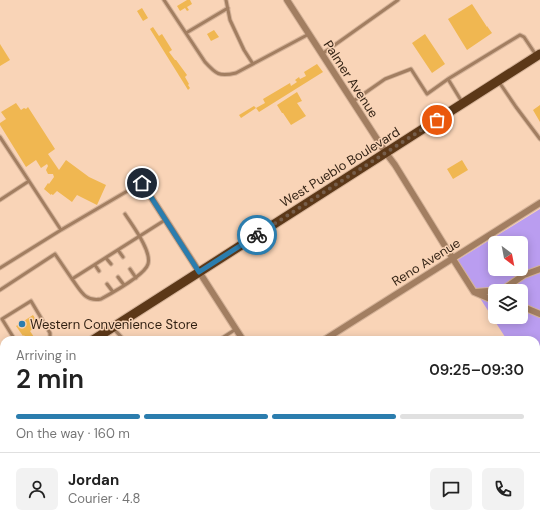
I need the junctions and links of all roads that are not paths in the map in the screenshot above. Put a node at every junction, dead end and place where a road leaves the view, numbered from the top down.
1 (164, 0) edge
2 (226, 0) edge
3 (287, 0) edge
4 (398, 0) edge
5 (228, 8) junction
6 (186, 34) junction
7 (309, 34) junction
8 (322, 54) junction
9 (538, 55) edge
10 (253, 64) junction
11 (448, 79) junction
12 (498, 81) junction
13 (352, 102) junction
14 (463, 104) junction
15 (0, 136) edge
16 (540, 139) edge
17 (386, 153) junction
18 (29, 181) junction
19 (142, 183) joint
20 (0, 200) edge
21 (540, 203) edge
22 (125, 214) dead end
23 (165, 220) junction
24 (60, 230) junction
25 (139, 236) junction
26 (118, 250) junction
27 (123, 257) dead end
28 (106, 258) junction
29 (453, 259) junction
30 (111, 264) dead end
31 (95, 265) junction
32 (0, 268) edge
33 (130, 269) dead end
34 (540, 269) edge
35 (99, 271) dead end
36 (199, 272) junction
37 (118, 277) dead end
38 (136, 278) junction
39 (72, 279) junction
40 (107, 284) dead end
41 (124, 285) junction
42 (0, 290) edge
43 (113, 292) junction
44 (474, 292) junction
45 (488, 298) edge
46 (528, 309) edge
47 (540, 314) edge
48 (112, 328) junction
49 (236, 329) junction
50 (13, 336) edge
51 (50, 336) edge
52 (99, 336) edge
53 (120, 336) edge
54 (225, 336) edge
55 (240, 336) edge
56 (330, 336) edge

1 - 6 lane
2 - 5 lane
3 - 7 street, Palmer Avenue
4 - 8 lane
5 - 6 lane
5 - 10 lane
6 - 10 lane
7 - 8 street, Palmer Avenue
7 - 10 lane
8 - 13 street, Palmer Avenue
9 - 11 lane
9 - 12 main road, West Pueblo Boulevard
11 - 13 lane
11 - 14 lane
12 - 14 main road, West Pueblo Boulevard
12 - 16 lane
13 - 17 street, Palmer Avenue
14 - 17 main road, West Pueblo Boulevard
15 - 18 lane
17 - 29 street, Palmer Avenue
17 - 36 main road, West Pueblo Boulevard
18 - 20 lane
18 - 24 lane
19 - 23 street
19 - 24 lane
21 - 29 street, Reno Avenue
22 - 25 lane
23 - 25 lane
23 - 36 street
24 - 32 lane
25 - 26 lane
25 - 38 lane
26 - 27 lane
26 - 28 lane
28 - 30 lane
28 - 31 lane
29 - 44 street, Palmer Avenue
29 - 56 street, Reno Avenue
31 - 35 lane
31 - 39 lane
33 - 38 lane
34 - 44 street
36 - 48 main road, West Pueblo Boulevard
36 - 49 street
37 - 41 lane
38 - 41 lane
39 - 42 lane
39 - 43 lane
40 - 43 lane
41 - 43 lane
44 - 45 street
46 - 47 street
48 - 52 main road, West Pueblo Boulevard
48 - 53 lane
49 - 54 lane
49 - 55 street
50 - 51 lane

